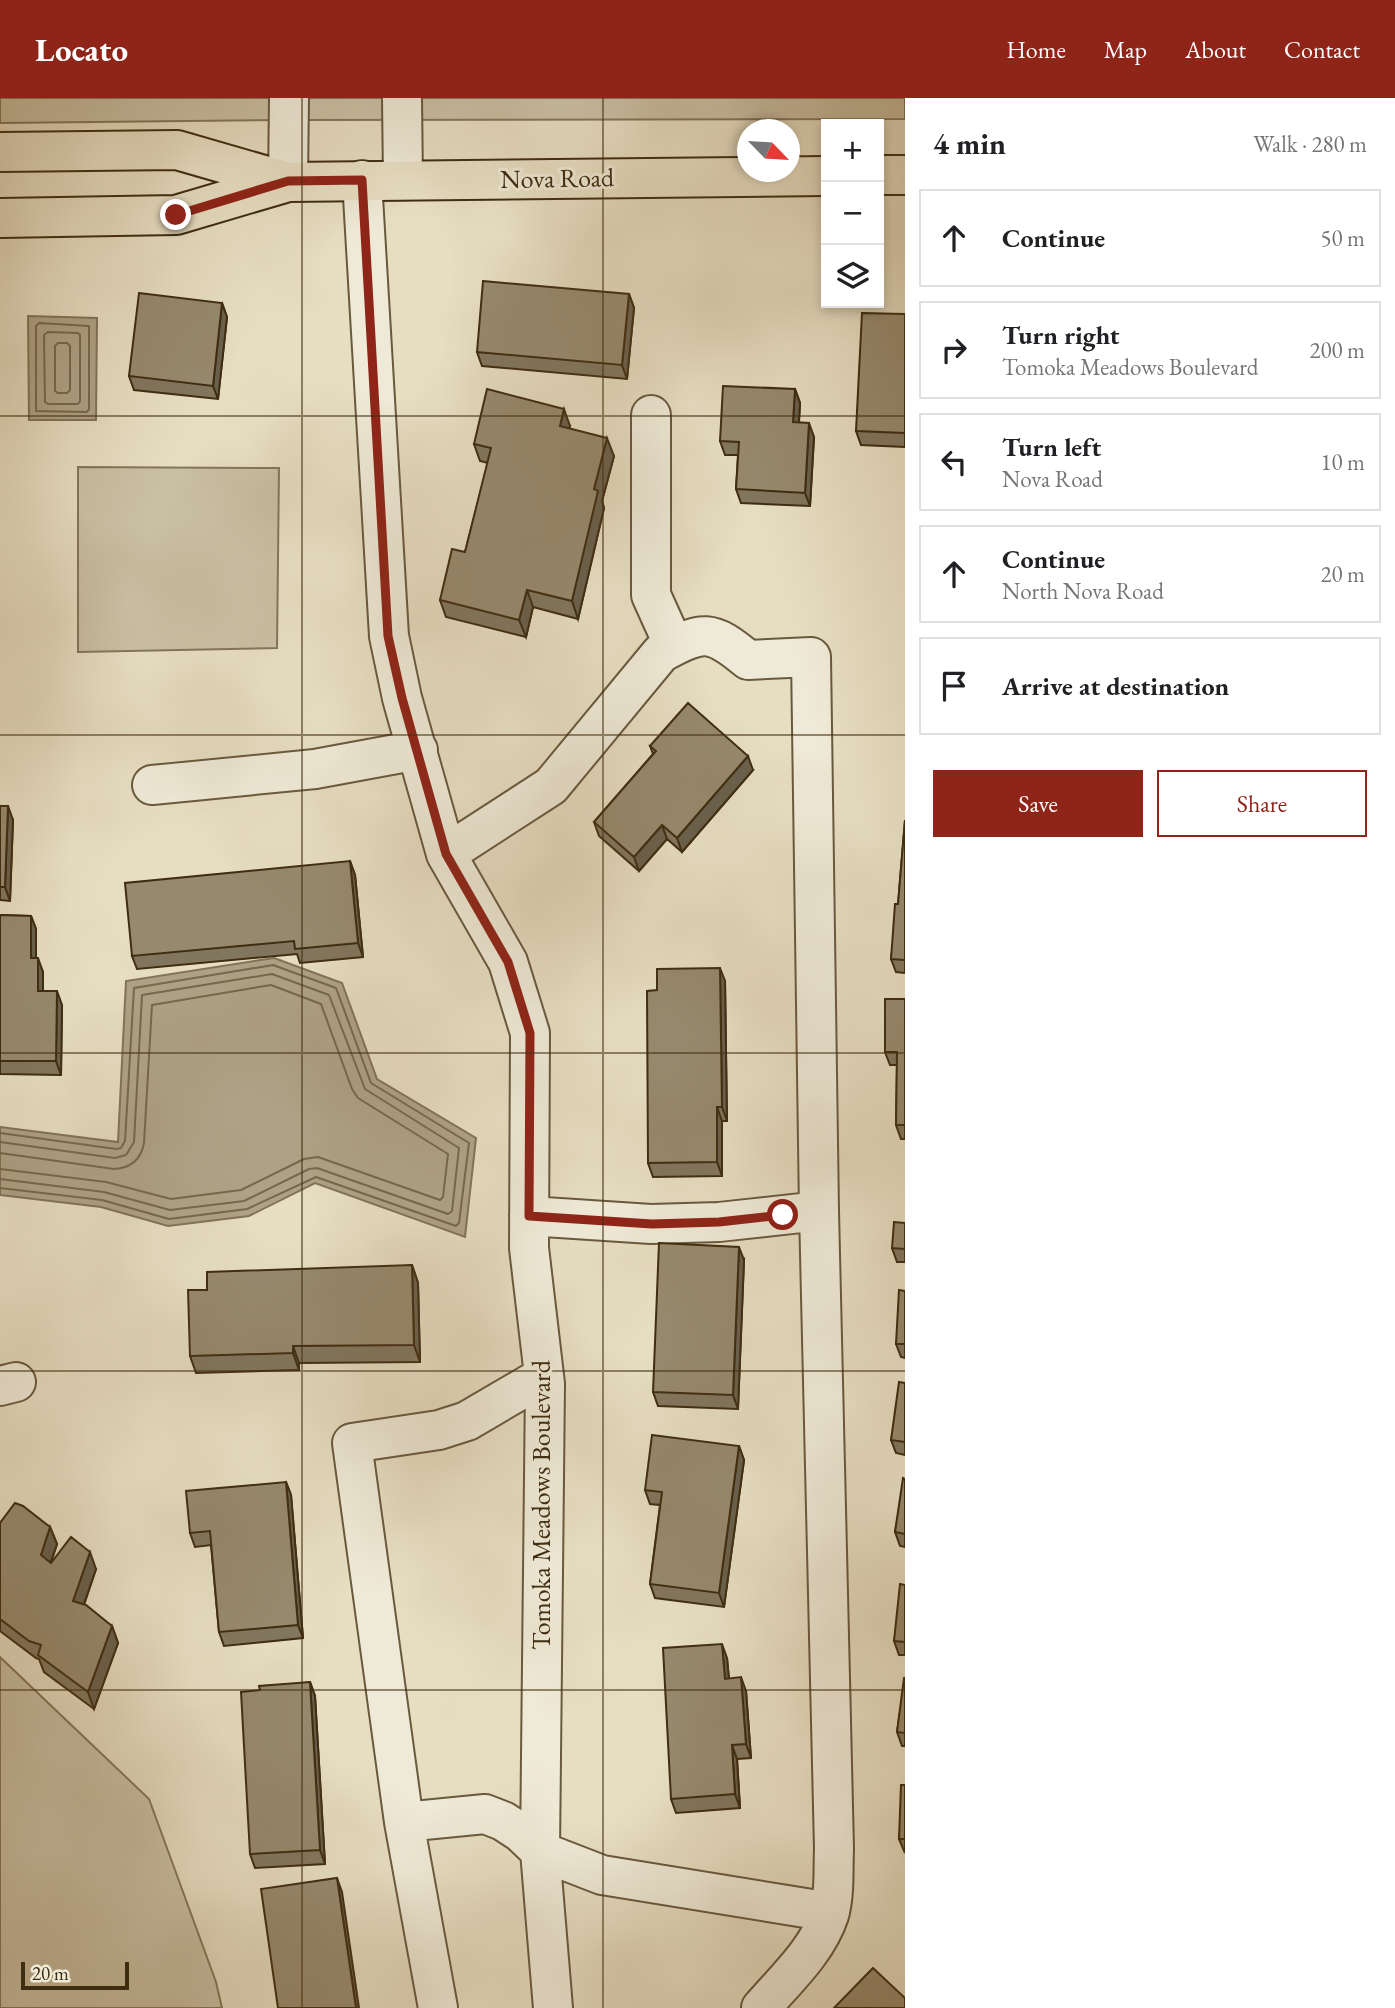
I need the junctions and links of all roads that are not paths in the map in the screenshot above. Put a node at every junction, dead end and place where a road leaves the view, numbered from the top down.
1 (289, 98) edge
2 (402, 98) edge
3 (0, 152) edge
4 (884, 175) edge
5 (905, 175) edge
6 (821, 176) edge
7 (362, 180) junction
8 (403, 180) junction
9 (288, 181) junction
10 (0, 218) edge
11 (651, 415) dead end
12 (674, 646) junction
13 (418, 750) junction
14 (152, 785) dead end
15 (446, 854) junction
16 (818, 1211) junction
17 (529, 1216) junction
18 (544, 1376) junction
19 (404, 1822) junction
20 (540, 1851) junction
21 (830, 1912) junction
22 (438, 2008) edge
23 (553, 2008) edge
24 (761, 2008) edge

1 - 9 street
2 - 8 street
3 - 9 main road
4 - 5 main road
6 - 8 main road, Nova Road
7 - 8 main road, Nova Road
7 - 9 main road, Nova Road
7 - 13 street, Tomoka Meadows Boulevard
9 - 10 main road
11 - 12 street
12 - 15 street
12 - 16 street
13 - 14 street
13 - 15 street, Tomoka Meadows Boulevard
15 - 17 street, Tomoka Meadows Boulevard
16 - 17 street
16 - 21 street
17 - 18 street, Tomoka Meadows Boulevard
18 - 19 street
18 - 20 street, Tomoka Meadows Boulevard
19 - 20 street
19 - 22 street
20 - 21 street
20 - 23 street, Tomoka Meadows Boulevard
21 - 24 street

